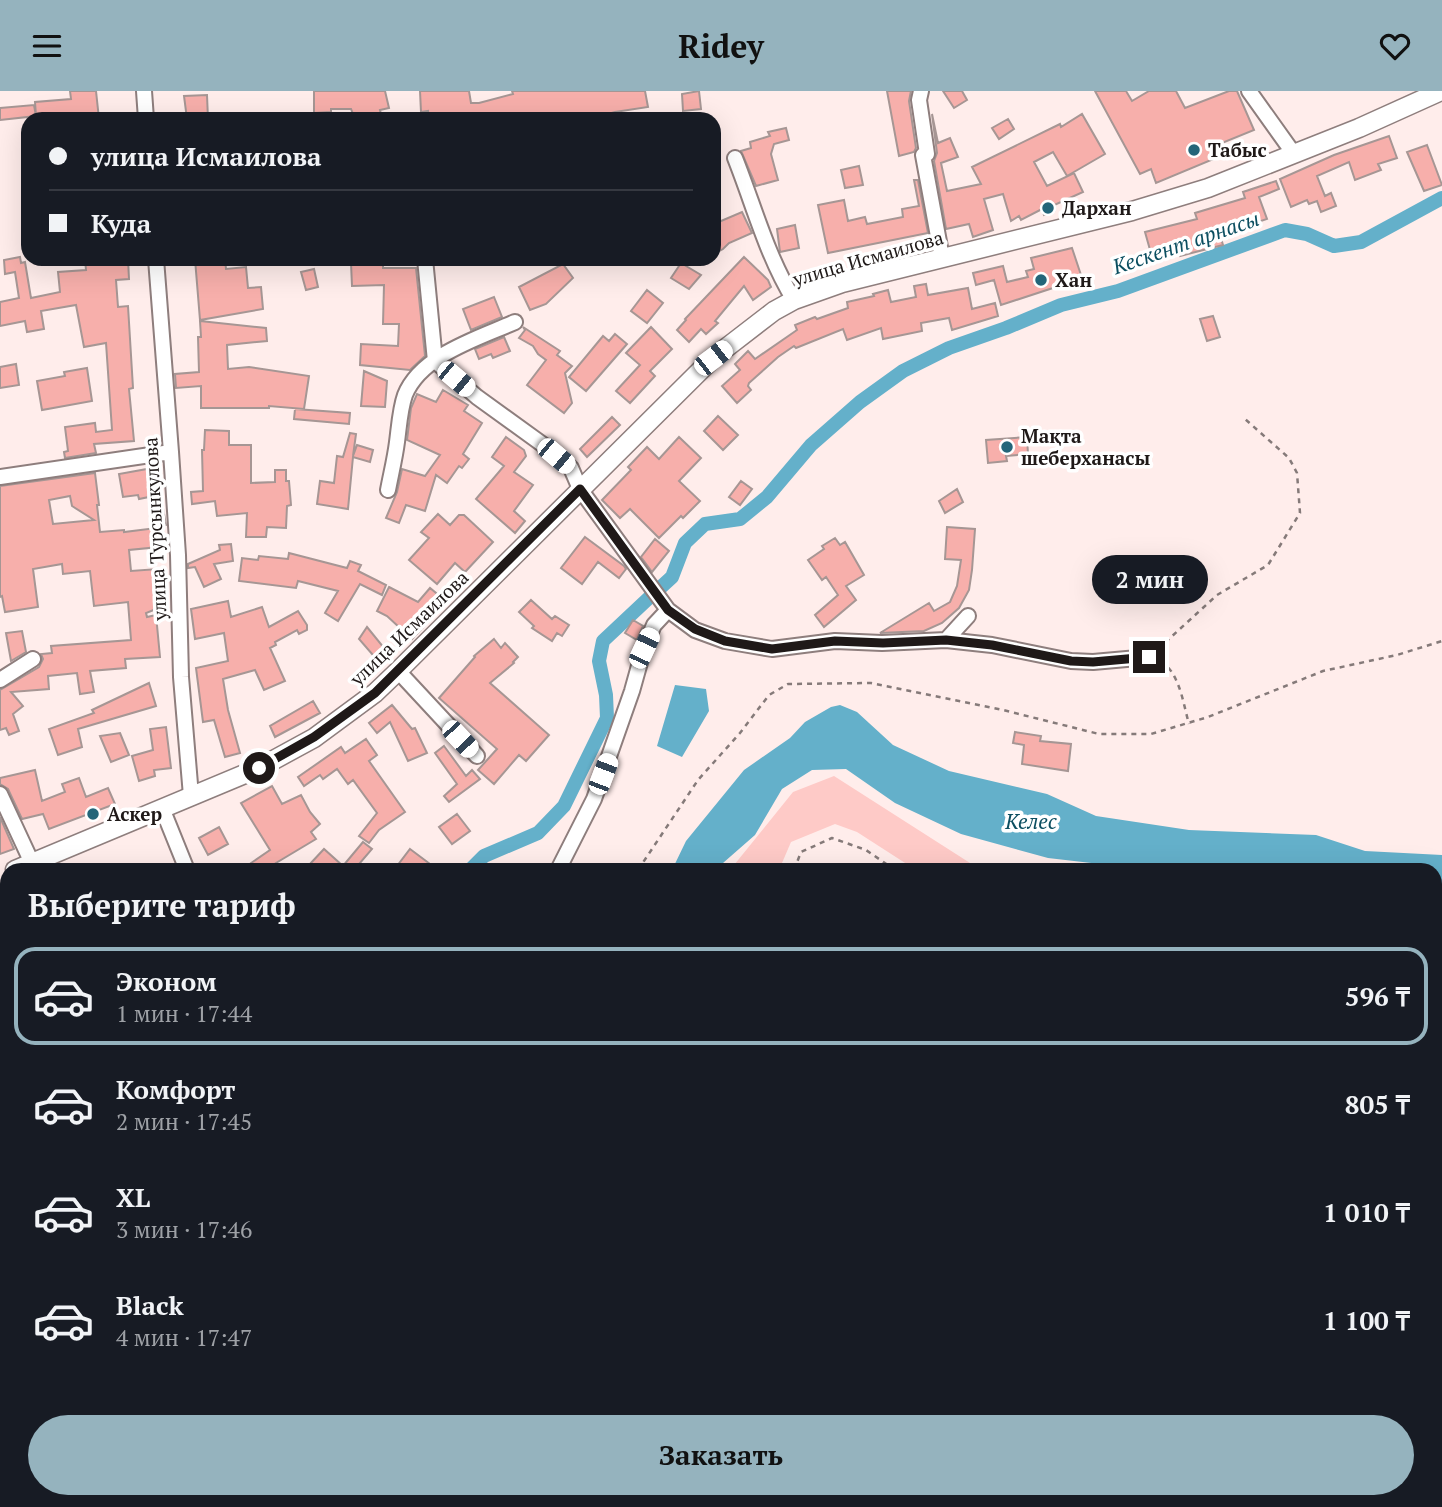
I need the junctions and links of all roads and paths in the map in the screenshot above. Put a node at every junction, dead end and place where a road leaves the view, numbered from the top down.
1 (144, 91) edge
2 (921, 91) edge
3 (1249, 91) edge
4 (1441, 91) edge
5 (146, 112) edge
6 (1293, 154) junction
7 (735, 158) dead end
8 (942, 258) junction
9 (157, 266) edge
10 (426, 266) edge
11 (794, 300) junction
12 (515, 322) dead end
13 (435, 362) junction
14 (1245, 419) dead end
15 (171, 452) junction
16 (0, 477) edge
17 (580, 489) junction
18 (388, 490) dead end
19 (668, 610) junction
20 (968, 616) dead end
21 (946, 640) junction
22 (1442, 641) edge
23 (1149, 657) junction
24 (33, 659) dead end
25 (398, 671) junction
26 (0, 680) edge
27 (1189, 724) junction
28 (477, 757) dead end
29 (0, 794) edge
30 (191, 796) junction
31 (162, 808) junction
32 (22, 863) edge
33 (30, 863) edge
34 (184, 863) edge
35 (562, 863) edge
36 (643, 863) edge
37 (796, 863) edge
38 (885, 863) edge

1 - 5 street
2 - 8 street
3 - 6 street
4 - 6 main road, улица Исмаилова
6 - 8 main road, улица Исмаилова
7 - 11 street
8 - 11 main road, улица Исмаилова
9 - 15 street, улица Турсынкулова
10 - 13 street
11 - 17 main road, улица Исмаилова
12 - 13 street
13 - 17 street
13 - 18 street
14 - 23 path
15 - 16 street
15 - 30 street, улица Турсынкулова
17 - 19 street
17 - 25 main road, улица Исмаилова
19 - 21 street
19 - 35 street
20 - 21 street
21 - 23 street
22 - 27 path
23 - 27 path
24 - 26 street
25 - 28 street
25 - 30 main road, улица Исмаилова
27 - 36 path
29 - 32 street
30 - 31 main road, улица Исмаилова
31 - 33 main road, улица Исмаилова
31 - 34 street
37 - 38 path

